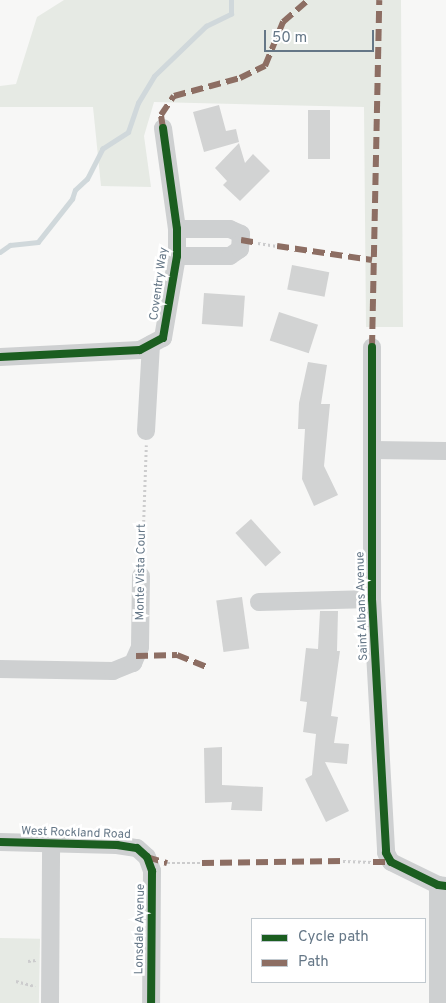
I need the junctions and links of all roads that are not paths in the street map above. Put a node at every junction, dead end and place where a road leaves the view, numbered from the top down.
1 (163, 128) dead end
2 (177, 228) junction
3 (177, 256) junction
4 (151, 344) junction
5 (372, 347) dead end
6 (0, 357) edge
7 (146, 431) road end
8 (373, 450) junction
9 (446, 451) edge
10 (141, 576) road end
11 (372, 599) junction
12 (259, 602) dead end
13 (0, 669) edge
14 (0, 842) edge
15 (51, 844) junction
16 (148, 857) joint
17 (442, 886) edge
18 (50, 1003) edge
19 (151, 1003) edge
20 (438, 1003) edge

1 - 2 street, Coventry Way
2 - 3 street, Coventry Way
2 - 3 street, Coventry Way
3 - 4 street, Coventry Way
4 - 6 street
4 - 7 street
5 - 8 street, Saint Albans Avenue
8 - 9 street
8 - 11 street, Saint Albans Avenue
10 - 13 street, Monte Vista Court
11 - 12 street
11 - 17 street, Saint Albans Avenue
14 - 15 street, West Rockland Road
15 - 16 street, West Rockland Road
15 - 18 street
16 - 19 street, Lonsdale Avenue
17 - 20 street

